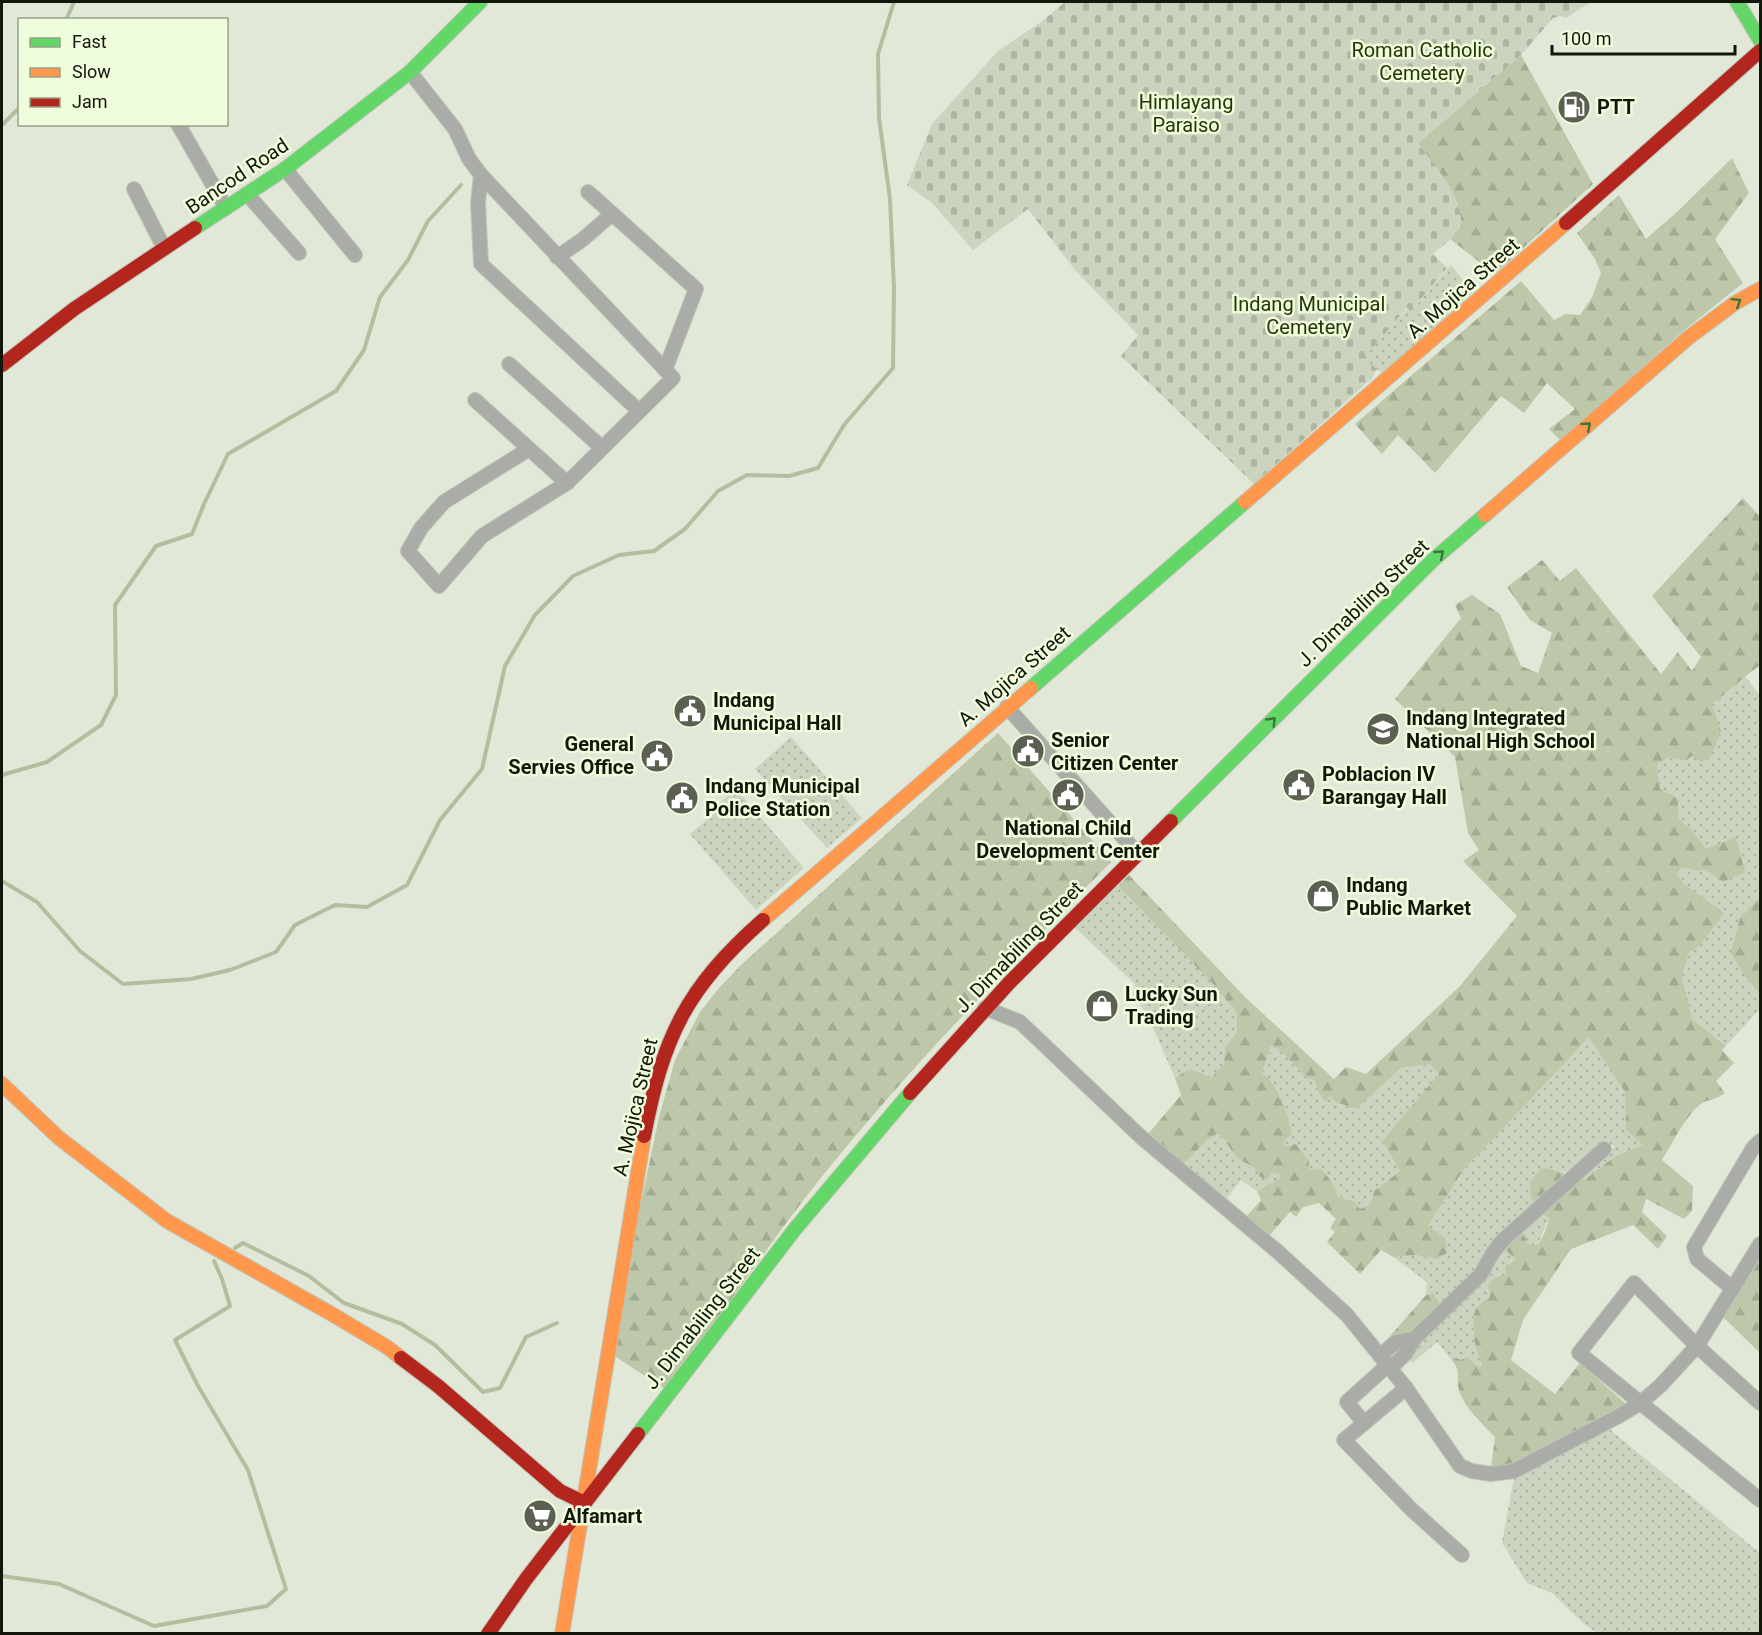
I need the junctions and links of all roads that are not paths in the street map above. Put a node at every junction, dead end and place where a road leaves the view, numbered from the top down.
1 (480, 2) edge
2 (1737, 2) edge
3 (1761, 39) edge
4 (1761, 51) edge
5 (410, 72) junction
6 (179, 126) edge
7 (285, 170) junction
8 (481, 175) junction
9 (134, 189) dead end
10 (588, 192) dead end
11 (247, 194) junction
12 (226, 208) junction
13 (612, 214) junction
14 (164, 248) junction
15 (299, 253) dead end
16 (355, 255) dead end
17 (557, 257) junction
18 (1761, 289) edge
19 (509, 364) dead end
20 (2, 365) edge
21 (665, 370) junction
22 (475, 400) dead end
23 (639, 411) junction
24 (601, 447) junction
25 (529, 449) junction
26 (567, 483) junction
27 (1007, 707) junction
28 (1138, 854) junction
29 (985, 1008) junction
30 (2, 1084) edge
31 (1758, 1147) edge
32 (1604, 1149) dead end
33 (1761, 1244) edge
34 (1733, 1289) junction
35 (1697, 1346) junction
36 (1387, 1362) junction
37 (1406, 1388) junction
38 (1761, 1403) edge
39 (1639, 1404) junction
40 (1364, 1423) junction
41 (1761, 1500) edge
42 (585, 1503) junction
43 (1462, 1555) dead end
44 (488, 1634) edge
45 (562, 1634) edge

1 - 5 street, Bancod Road
2 - 3 street
4 - 27 street, A. Mojica Street
5 - 7 street, Bancod Road
5 - 8 street
6 - 12 street
7 - 11 street, Bancod Road
7 - 16 street
8 - 17 street
8 - 23 street
9 - 14 street
10 - 13 street
11 - 12 street, Bancod Road
11 - 15 street
12 - 14 street, Bancod Road
13 - 17 street
13 - 21 street
14 - 20 street, Bancod Road
17 - 21 street
28 -> 18 street, J. Dimabiling Street
19 - 24 street
21 - 23 street
22 - 25 street
23 - 24 street
24 - 26 street
25 - 26 street
25 - 26 street
27 - 28 street
27 - 42 street, A. Mojica Street
28 - 29 street, J. Dimabiling Street
29 - 36 street
29 - 42 street, J. Dimabiling Street
30 - 42 street
31 - 34 street
32 - 36 street
33 - 34 street
34 - 35 street
35 - 38 street
35 - 39 street
35 - 39 street
36 - 37 street
36 - 40 street
37 - 39 street
37 - 40 street
39 - 41 street
40 - 43 street
42 - 44 street, J. Dimabiling Street
42 - 45 street, A. Mojica Street

